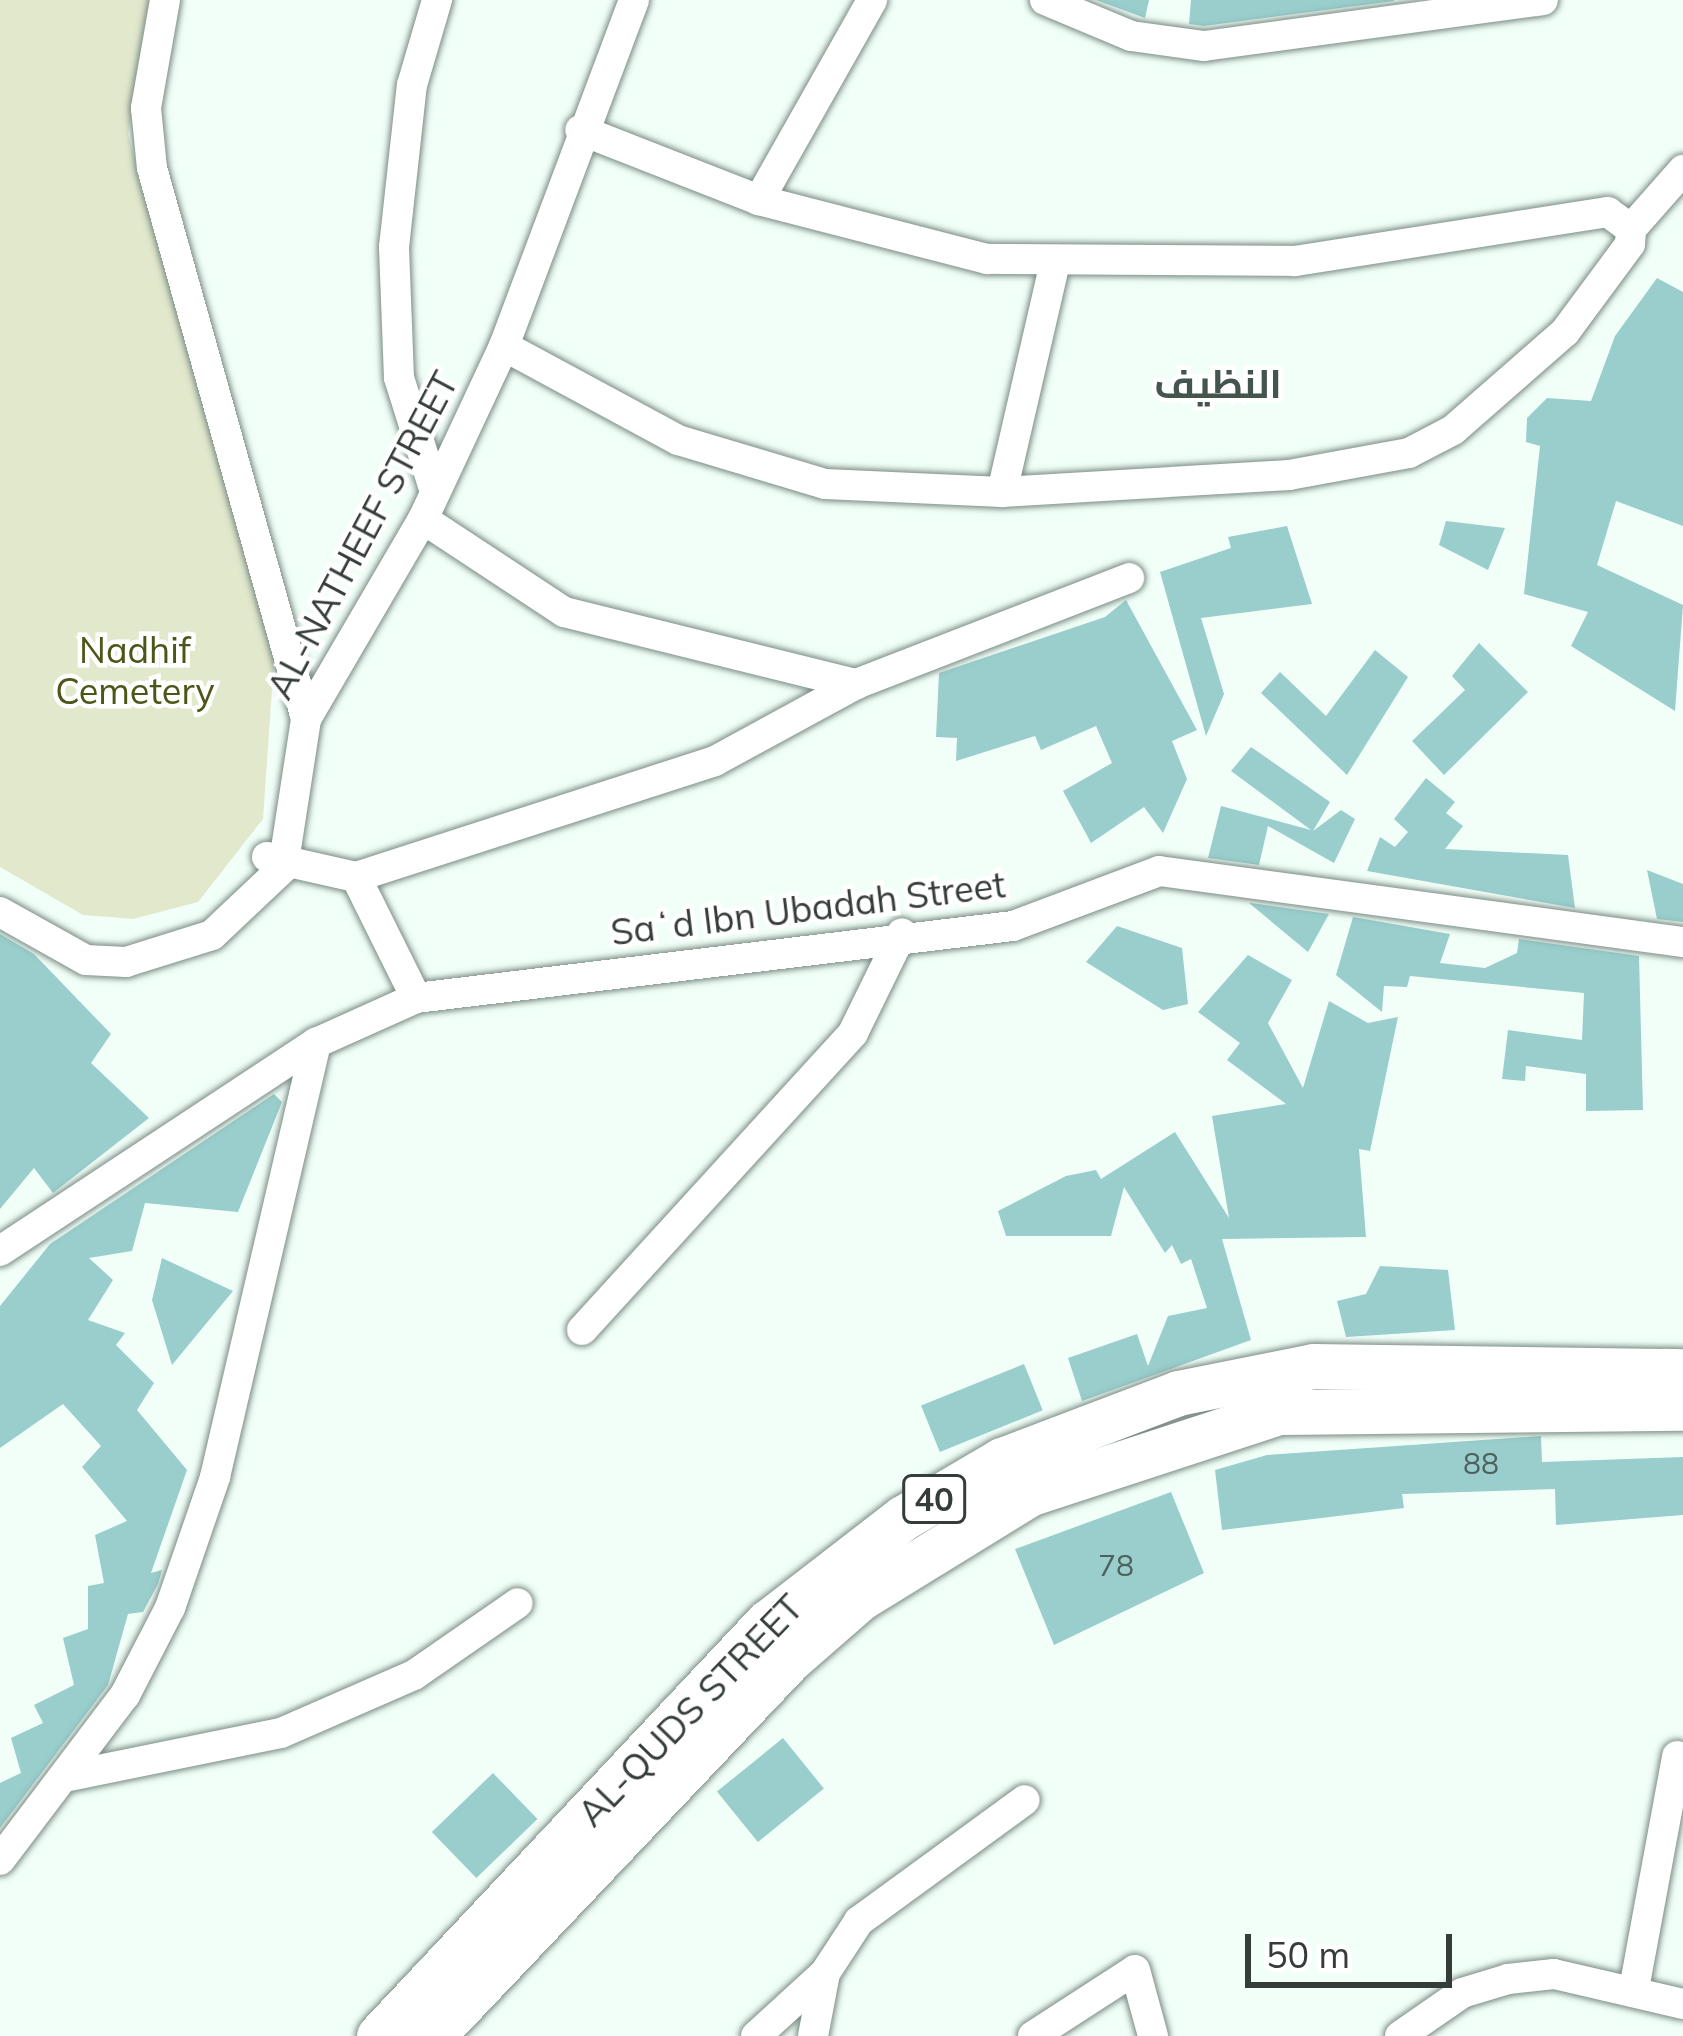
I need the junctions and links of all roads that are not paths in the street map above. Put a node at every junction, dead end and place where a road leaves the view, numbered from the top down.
1 (165, 0) edge
2 (436, 0) edge
3 (634, 0) edge
4 (872, 0) edge
5 (1045, 0) edge
6 (1543, 0) edge
7 (580, 130) junction
8 (1681, 182) edge
9 (759, 200) junction
10 (1631, 236) junction
11 (1055, 263) junction
12 (504, 346) junction
13 (1002, 492) junction
14 (429, 505) junction
15 (1129, 578) dead end
16 (856, 684) junction
17 (306, 719) junction
18 (279, 856) junction
19 (356, 877) junction
20 (0, 912) edge
21 (902, 933) junction
22 (1683, 942) edge
23 (416, 998) junction
24 (316, 1043) junction
25 (5, 1252) edge
26 (582, 1330) dead end
27 (1683, 1371) edge
28 (1683, 1408) edge
29 (518, 1604) dead end
30 (1677, 1756) dead end
31 (69, 1776) junction
32 (1025, 1800) dead end
33 (0, 1860) edge
34 (825, 1973) junction
35 (1634, 1989) junction
36 (1683, 2004) edge
37 (379, 2036) edge
38 (432, 2036) edge
39 (756, 2036) edge
40 (813, 2036) edge
41 (1033, 2036) edge
42 (1153, 2036) edge
43 (1400, 2036) edge

1 - 17 street
2 - 14 street
3 - 7 street, AL-NATHEEF STREET
4 - 9 street
5 - 6 street
7 - 9 street
7 - 12 street, AL-NATHEEF STREET
8 - 10 street
9 - 11 street
10 - 11 street
10 - 13 street
11 - 13 street
12 - 13 street
12 - 14 street, AL-NATHEEF STREET
14 - 16 street
14 - 17 street, AL-NATHEEF STREET
15 - 16 street
16 - 19 street
17 - 18 street, AL-NATHEEF STREET
18 - 19 street
18 - 20 street
19 - 23 street
21 - 22 street, Saʻd Ibn Ubadah Street
21 - 23 street, Saʻd Ibn Ubadah Street
21 - 26 street
23 - 24 street, Saʻd Ibn Ubadah Street
24 - 25 street, Saʻd Ibn Ubadah Street
24 - 31 street
27 - 37 highway, AL-QUDS STREET / 40
28 - 38 highway, AL-QUDS STREET / 40
29 - 31 street
30 - 35 street
31 - 33 street
32 - 34 street
34 - 39 street
34 - 40 street
35 - 36 street
35 - 43 street
41 - 42 street

